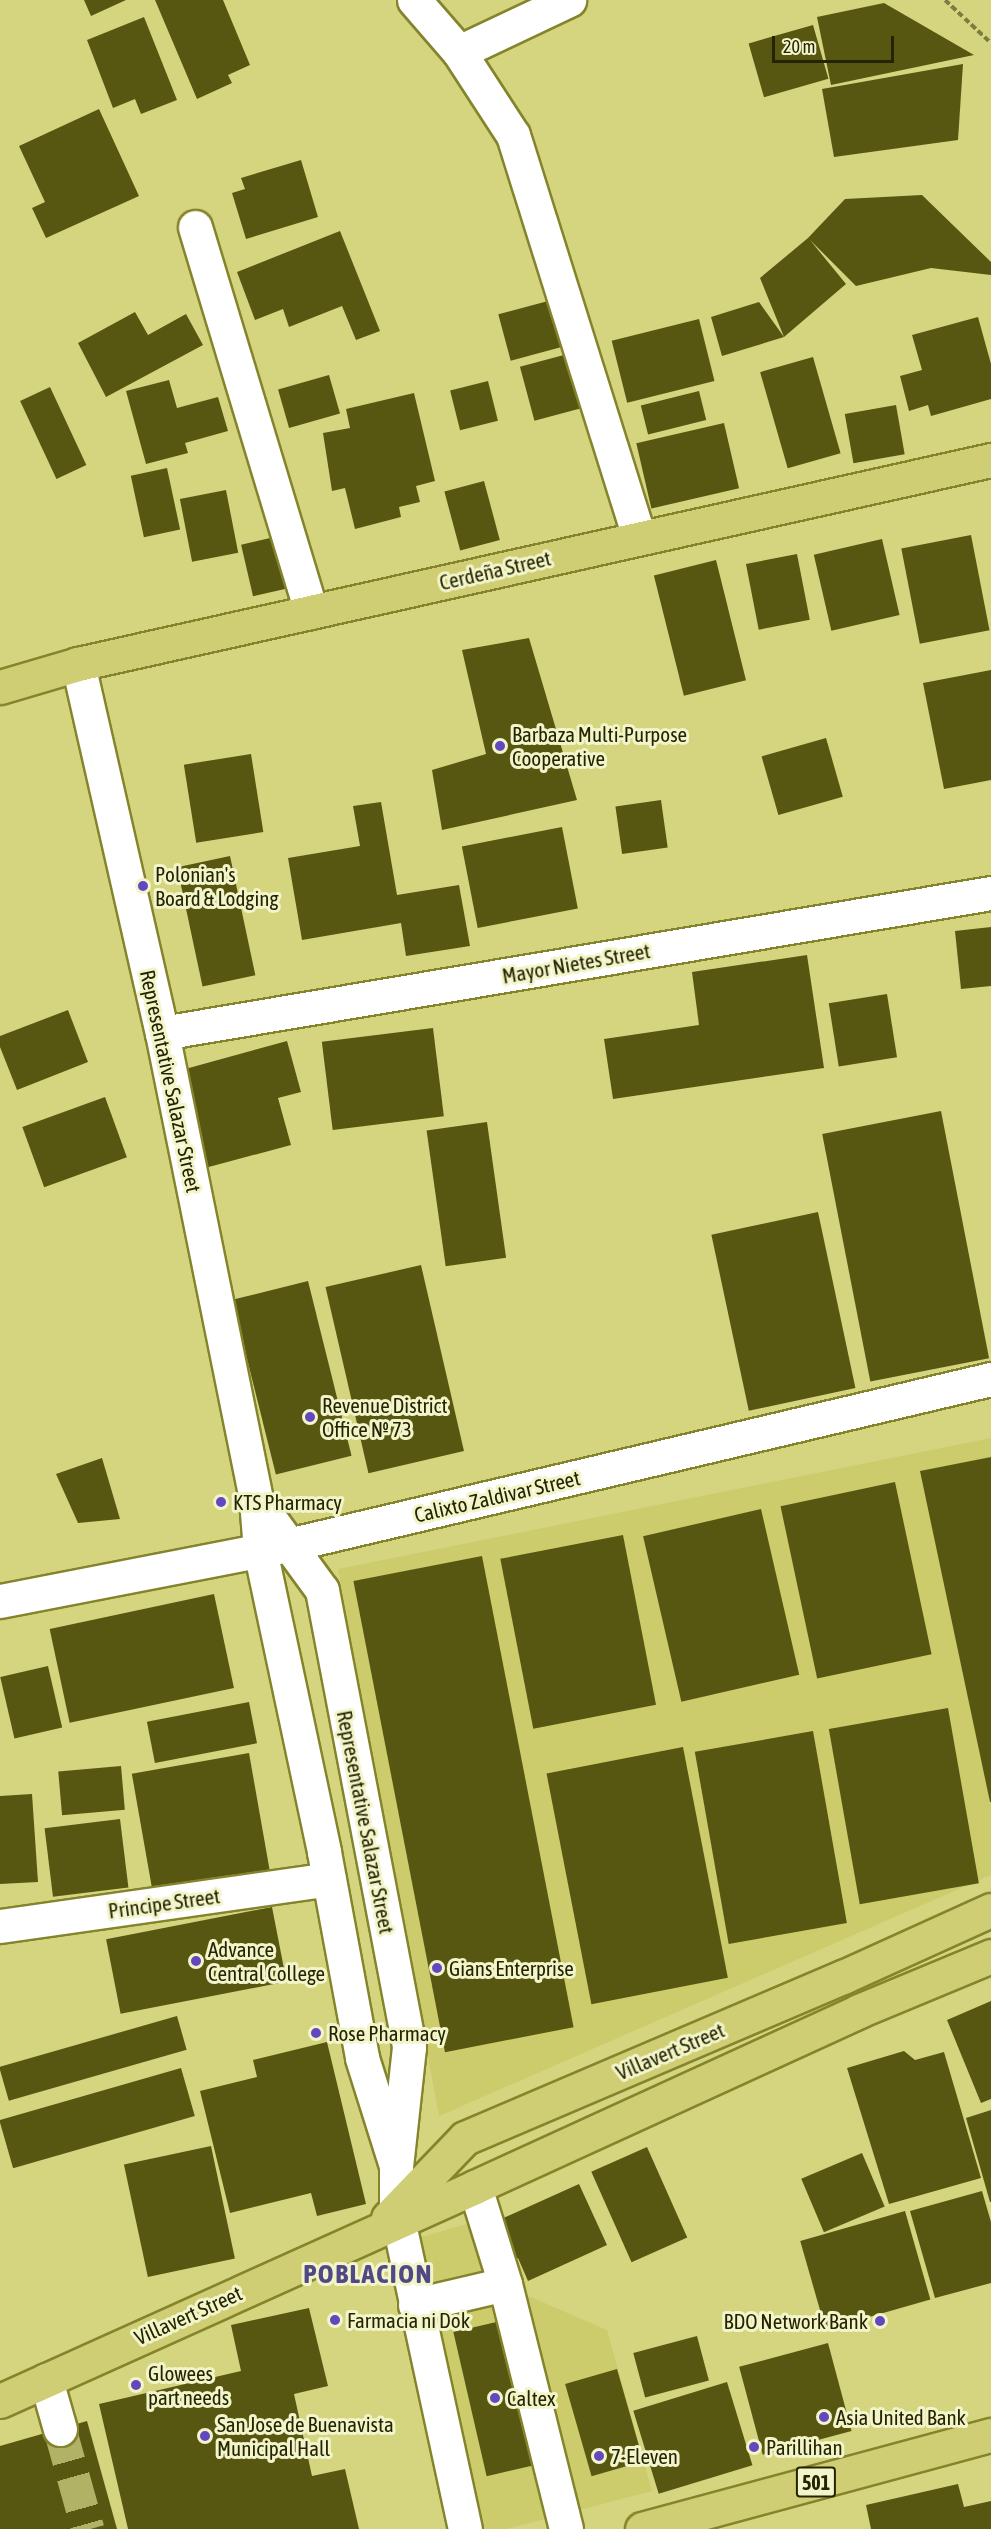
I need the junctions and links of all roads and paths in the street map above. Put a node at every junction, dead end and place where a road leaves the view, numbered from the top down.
1 (414, 0) edge
2 (569, 0) edge
3 (945, 0) edge
4 (991, 43) edge
5 (459, 52) junction
6 (195, 227) dead end
7 (991, 460) edge
8 (639, 538) junction
9 (311, 612) junction
10 (78, 664) junction
11 (0, 687) edge
12 (991, 893) edge
13 (162, 1033) junction
14 (991, 1379) edge
15 (274, 1547) junction
16 (0, 1601) edge
17 (329, 1880) junction
18 (991, 1910) edge
19 (0, 1926) edge
20 (991, 1956) edge
21 (396, 2166) junction
22 (475, 2187) junction
23 (390, 2220) junction
24 (505, 2284) junction
25 (415, 2305) junction
26 (46, 2380) junction
27 (0, 2401) edge
28 (60, 2429) tunnel mouth
29 (991, 2435) edge
30 (465, 2529) edge
31 (566, 2529) edge
32 (642, 2529) edge

1 - 5 street
2 - 5 street
3 - 4 path
5 - 8 street
6 - 9 street
7 - 8 main road, Cerdeña Street
8 - 9 main road, Cerdeña Street
9 - 10 main road, Cerdeña Street
10 - 11 main road, Cerdeña Street
10 - 13 street, Representative Salazar Street
12 - 13 street, Mayor Nietes Street
13 - 15 street, Representative Salazar Street
14 - 15 street, Calixto Zaldivar Street
15 - 16 street, Calixto Zaldivar Street
15 - 17 street, Representative Salazar Street
15 - 21 street, Representative Salazar Street
17 - 19 street, Principe Street
17 - 21 street, Representative Salazar Street
18 - 23 main road, Villavert Street
20 - 22 main road, Villavert Street
21 - 23 street, Representative Salazar Street
22 - 23 main road, Villavert Street
22 - 24 street
23 - 25 street, Representative Salazar Street
23 - 26 main road, Villavert Street
24 - 25 street
24 - 31 street
25 - 30 street, Representative Salazar Street
26 - 27 main road, Villavert Street
26 - 28 street
29 - 32 main road, 501

